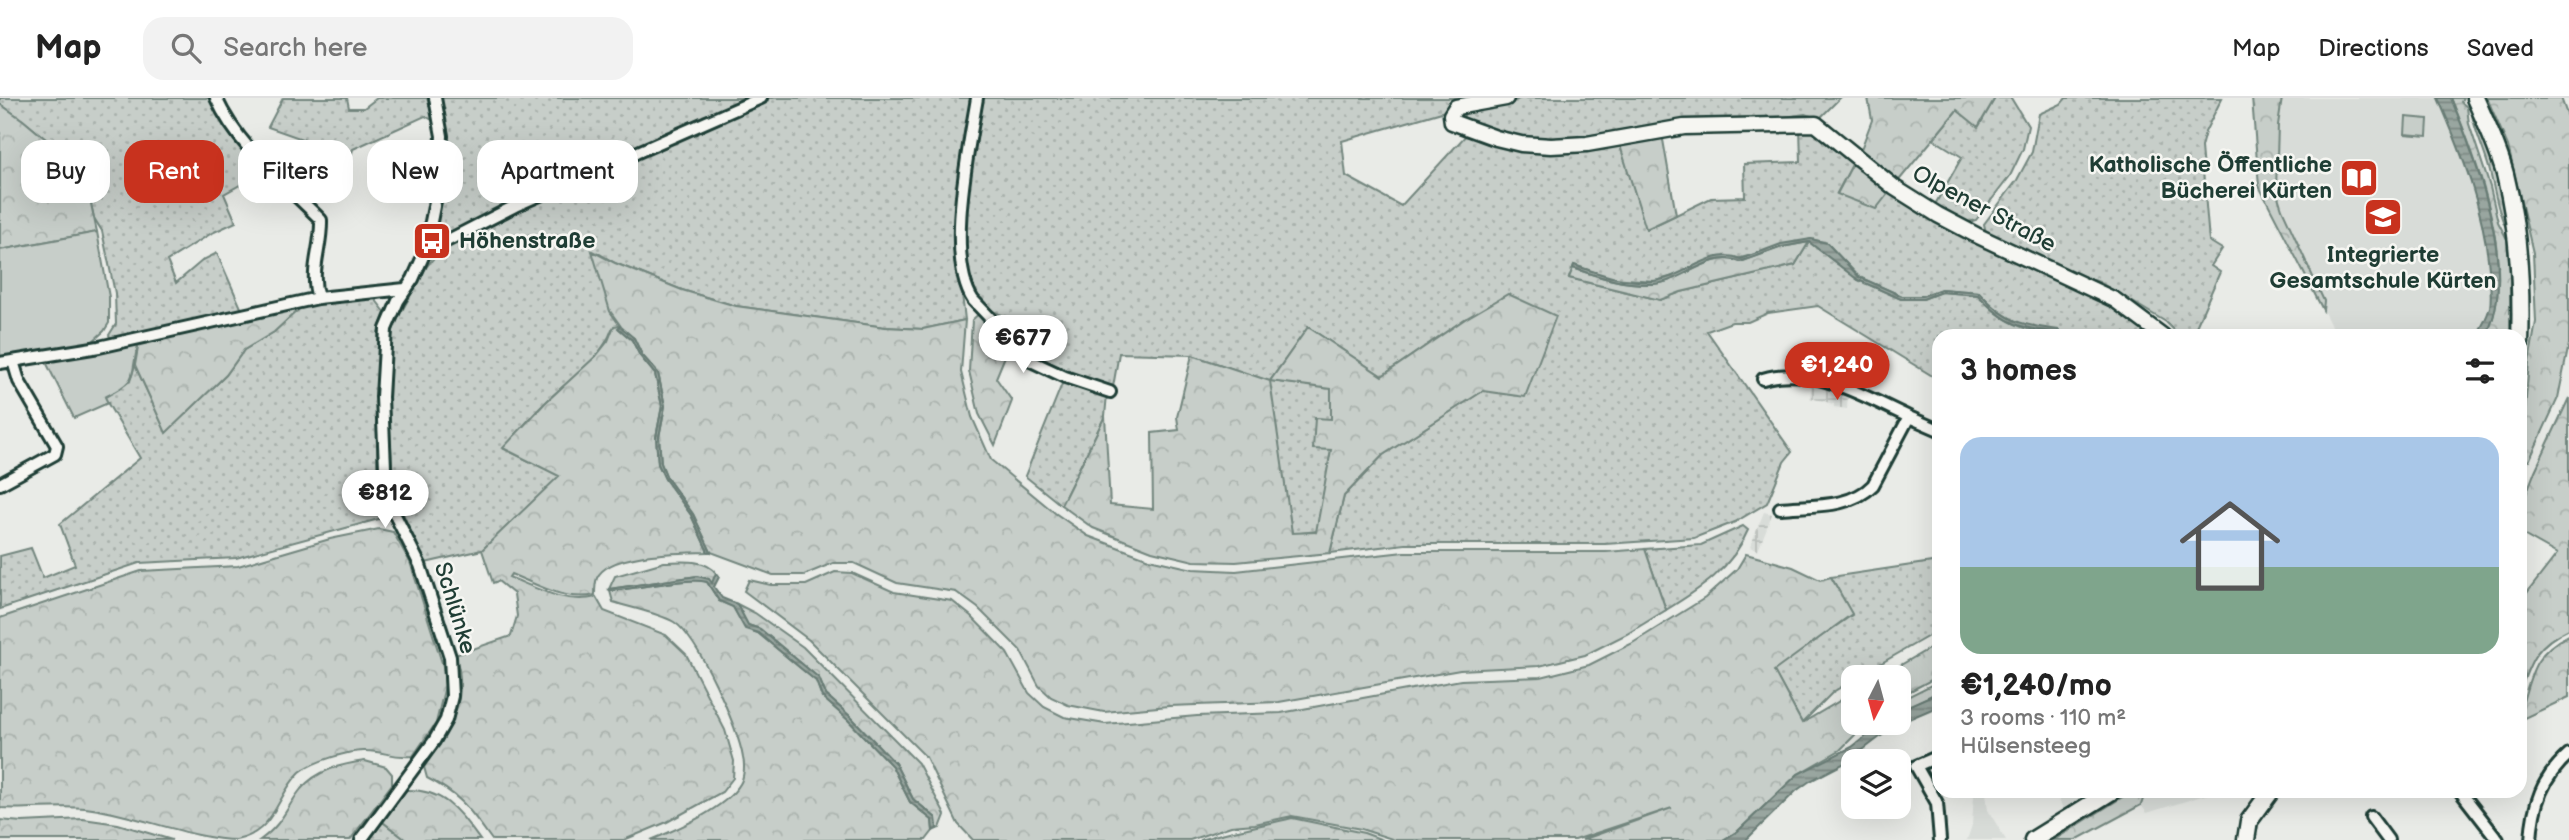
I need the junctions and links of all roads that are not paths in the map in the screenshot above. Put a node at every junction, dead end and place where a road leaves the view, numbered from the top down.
1 (216, 98) edge
2 (435, 98) edge
3 (761, 98) edge
4 (977, 98) edge
5 (1506, 98) edge
6 (2475, 98) edge
7 (425, 252) junction
8 (405, 289) junction
9 (318, 298) junction
10 (2154, 329) edge
11 (2521, 329) edge
12 (13, 361) junction
13 (0, 363) edge
14 (1763, 379) dead end
15 (1110, 392) dead end
16 (1909, 416) junction
17 (1932, 427) edge
18 (0, 484) edge
19 (1780, 508) dead end
20 (2569, 754) edge
21 (1932, 759) edge
22 (1932, 794) edge
23 (1934, 798) edge
24 (2101, 798) edge
25 (2266, 798) edge
26 (2465, 798) edge
27 (2371, 817) dead end
28 (361, 840) edge
29 (1940, 840) edge
30 (2033, 840) edge
31 (2246, 840) edge
32 (2388, 840) edge
33 (2498, 840) edge
34 (2531, 840) edge

1 - 9 street
2 - 7 street
3 - 7 street
4 - 15 street
5 - 10 street, Olpener Straße
6 - 11 main road
7 - 8 street
8 - 9 street
8 - 28 street, Schlünke
9 - 12 street
12 - 13 street
12 - 18 street
14 - 16 street
16 - 17 street
16 - 19 street
20 - 34 street
21 - 22 street
23 - 29 street
24 - 30 main road
25 - 31 main road
26 - 33 street
27 - 32 street

